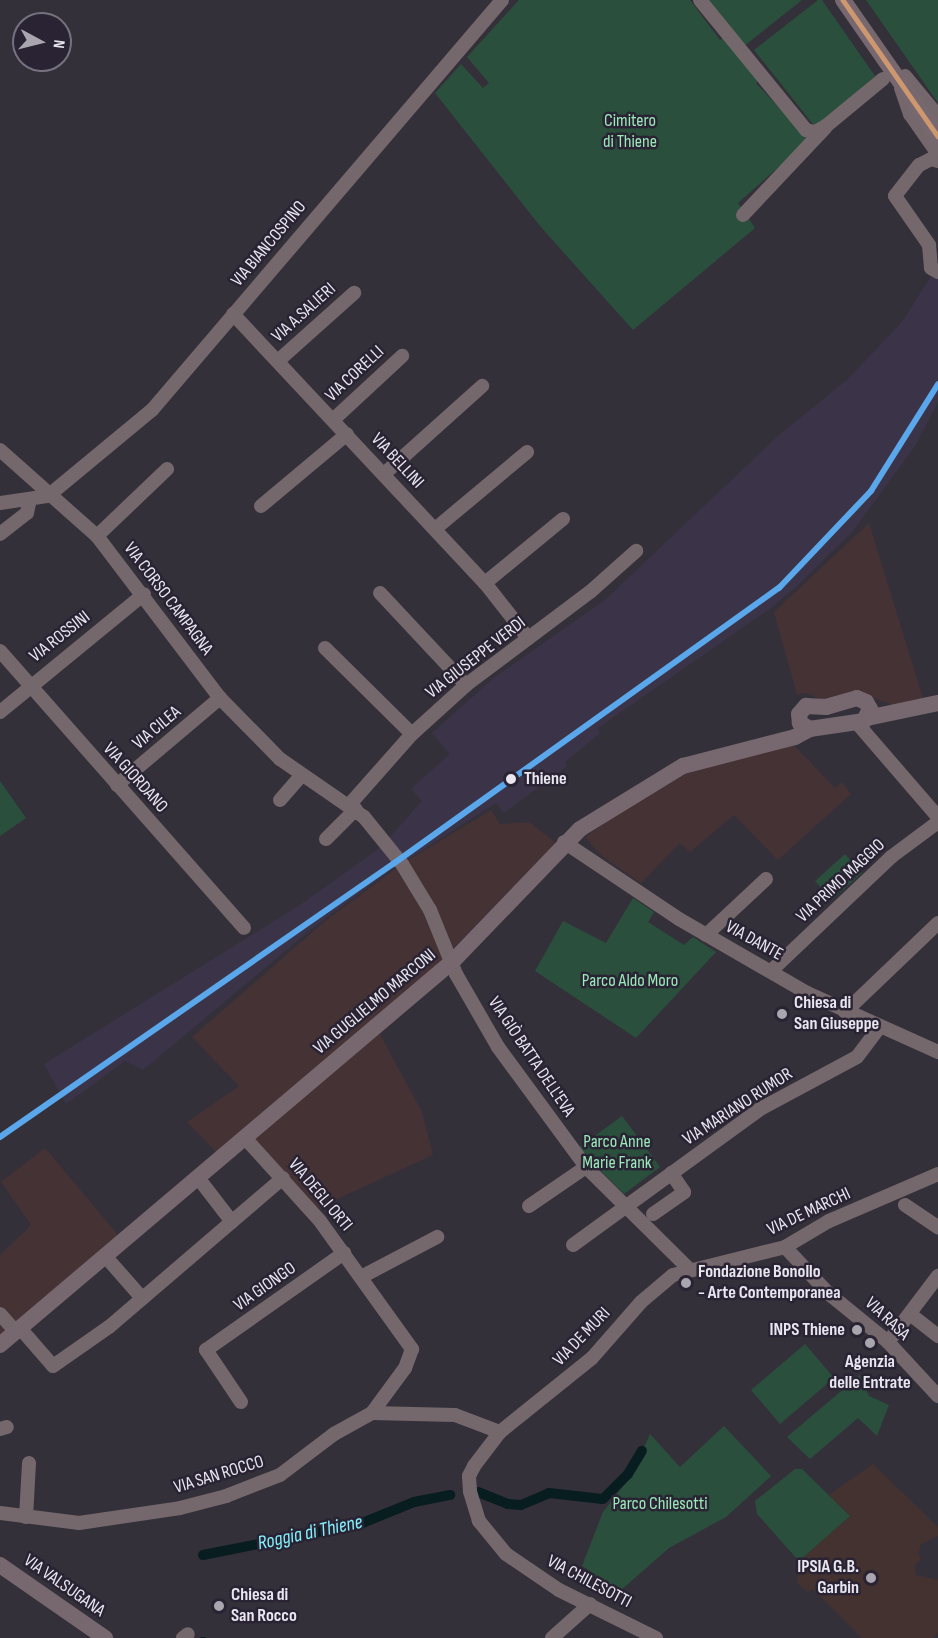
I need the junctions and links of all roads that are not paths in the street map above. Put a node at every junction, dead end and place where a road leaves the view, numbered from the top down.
1 (502, 0) edge
2 (700, 0) edge
3 (843, 0) edge
4 (886, 73) junction
5 (901, 83) junction
6 (938, 116) edge
7 (826, 126) junction
8 (938, 136) edge
9 (938, 154) edge
10 (938, 161) edge
11 (743, 215) dead end
12 (938, 272) edge
13 (354, 293) dead end
14 (233, 314) junction
15 (402, 356) dead end
16 (279, 360) junction
17 (482, 386) dead end
18 (334, 419) junction
19 (347, 434) junction
20 (0, 450) edge
21 (527, 452) dead end
22 (166, 469) dead end
23 (384, 474) junction
24 (48, 496) junction
25 (30, 499) junction
26 (0, 503) edge
27 (261, 506) dead end
28 (563, 519) dead end
29 (435, 529) junction
30 (0, 534) edge
31 (97, 536) junction
32 (636, 551) dead end
33 (485, 583) junction
34 (380, 593) dead end
35 (144, 594) junction
36 (528, 638) junction
37 (326, 648) dead end
38 (0, 651) edge
39 (466, 685) junction
40 (28, 686) junction
41 (220, 698) junction
42 (938, 703) edge
43 (0, 712) edge
44 (864, 715) junction
45 (804, 723) junction
46 (412, 734) junction
47 (302, 775) junction
48 (117, 785) junction
49 (280, 800) dead end
50 (353, 806) junction
51 (938, 817) edge
52 (938, 822) edge
53 (326, 839) dead end
54 (564, 842) junction
55 (766, 879) dead end
56 (938, 923) edge
57 (244, 928) dead end
58 (706, 935) junction
59 (453, 961) junction
60 (771, 971) junction
61 (844, 1012) junction
62 (879, 1028) junction
63 (938, 1052) edge
64 (246, 1139) junction
65 (586, 1167) junction
66 (671, 1173) junction
67 (938, 1174) edge
68 (283, 1178) junction
69 (199, 1179) junction
70 (627, 1205) junction
71 (906, 1205) dead end
72 (530, 1206) dead end
73 (653, 1214) dead end
74 (232, 1222) junction
75 (938, 1227) edge
76 (437, 1237) dead end
77 (573, 1245) dead end
78 (785, 1247) junction
79 (344, 1253) junction
80 (106, 1257) junction
81 (690, 1270) junction
82 (363, 1276) junction
83 (938, 1276) edge
84 (142, 1298) junction
85 (0, 1314) edge
86 (910, 1314) junction
87 (18, 1330) junction
88 (938, 1336) edge
89 (888, 1342) junction
90 (0, 1345) edge
91 (938, 1396) edge
92 (241, 1402) dead end
93 (372, 1413) junction
94 (500, 1432) junction
95 (29, 1463) dead end
96 (0, 1513) edge
97 (26, 1517) junction
98 (0, 1565) edge
99 (590, 1604) junction
100 (105, 1638) edge
101 (552, 1638) edge
102 (656, 1638) edge

1 - 14 street, VIA BIANCOSPINO
2 - 7 street
3 - 4 main road
4 - 5 main road
4 - 6 street
4 - 7 street
5 - 8 main road
5 - 9 street
7 - 11 street
10 - 12 street
13 - 16 street, VIA A.SALIERI
14 - 16 street, VIA BELLINI
14 - 24 street, VIA BIANCOSPINO
15 - 18 street, VIA CORELLI
16 - 18 street, VIA BELLINI
17 - 23 street
18 - 19 street, VIA BELLINI
19 - 23 street, VIA BELLINI
19 - 27 street
20 - 24 street, VIA CORSO CAMPAGNA
21 - 29 street
22 - 31 street
23 - 29 street, VIA BELLINI
24 - 25 street
24 - 31 street, VIA CORSO CAMPAGNA
25 - 26 street
25 - 30 street
28 - 33 street
29 - 33 street, VIA BELLINI
31 - 35 street, VIA CORSO CAMPAGNA
32 - 36 street, VIA GIUSEPPE VERDI
33 - 36 street, VIA BELLINI
34 - 39 street
35 - 40 street, VIA ROSSINI
35 - 41 street, VIA CORSO CAMPAGNA
36 - 39 street, VIA GIUSEPPE VERDI
37 - 46 street
38 - 40 street, VIA GIORDANO
39 - 46 street, VIA GIUSEPPE VERDI
40 - 43 street, VIA ROSSINI
40 - 48 street, VIA GIORDANO
41 - 47 street, VIA CORSO CAMPAGNA
41 - 48 street, VIA CILEA
42 - 44 main road
44 - 45 main road
44 - 45 main road
44 - 51 street
45 - 54 main road, VIA GUGLIELMO MARCONI
46 - 50 street, VIA GIUSEPPE VERDI
47 - 49 street
47 - 50 street, VIA CORSO CAMPAGNA
48 - 57 street, VIA GIORDANO
50 - 53 street
50 - 59 street, VIA CORSO CAMPAGNA
52 - 60 street, VIA PRIMO MAGGIO
54 - 58 street, VIA DANTE
54 - 59 main road, VIA GUGLIELMO MARCONI
55 - 58 street
56 - 61 street
58 - 60 street, VIA DANTE
59 - 64 main road, VIA GUGLIELMO MARCONI
59 - 65 street, VIA GIÒ BATTA DELL'EVA
60 - 61 street, VIA DANTE
61 - 62 street, VIA DANTE
62 - 63 street, VIA DANTE
62 - 66 street, VIA MARIANO RUMOR
64 - 68 street, VIA DEGLI ORTI
64 - 69 main road, VIA GUGLIELMO MARCONI
65 - 70 street, VIA GIÒ BATTA DELL'EVA
65 - 72 street
66 - 70 street, VIA MARIANO RUMOR
66 - 73 street
67 - 78 street, VIA DE MARCHI
68 - 74 street
68 - 79 street, VIA DEGLI ORTI
69 - 74 street
69 - 80 main road, VIA GUGLIELMO MARCONI
70 - 77 street, VIA MARIANO RUMOR
70 - 81 street, VIA GIÒ BATTA DELL'EVA
71 - 75 street
74 - 84 street
76 - 82 street
78 - 81 street, VIA DE MARCHI
78 - 89 street, VIA RASA
79 - 82 street, VIA DEGLI ORTI
79 - 92 street, VIA GIONGO
80 - 84 street
80 - 87 main road, VIA GUGLIELMO MARCONI
81 - 94 street, VIA DE MURI
82 - 93 street, VIA DEGLI ORTI
83 - 86 street
84 - 87 street
85 - 87 street
86 - 88 street
86 - 89 street
87 - 90 main road, VIA GUGLIELMO MARCONI
89 - 91 street, VIA RASA
93 - 94 street
93 - 97 street, VIA SAN ROCCO
94 - 99 street, VIA CHILESOTTI
95 - 97 street
96 - 97 street, VIA SAN ROCCO
98 - 100 main road, VIA VALSUGANA
99 - 101 street
99 - 102 street, VIA CHILESOTTI

